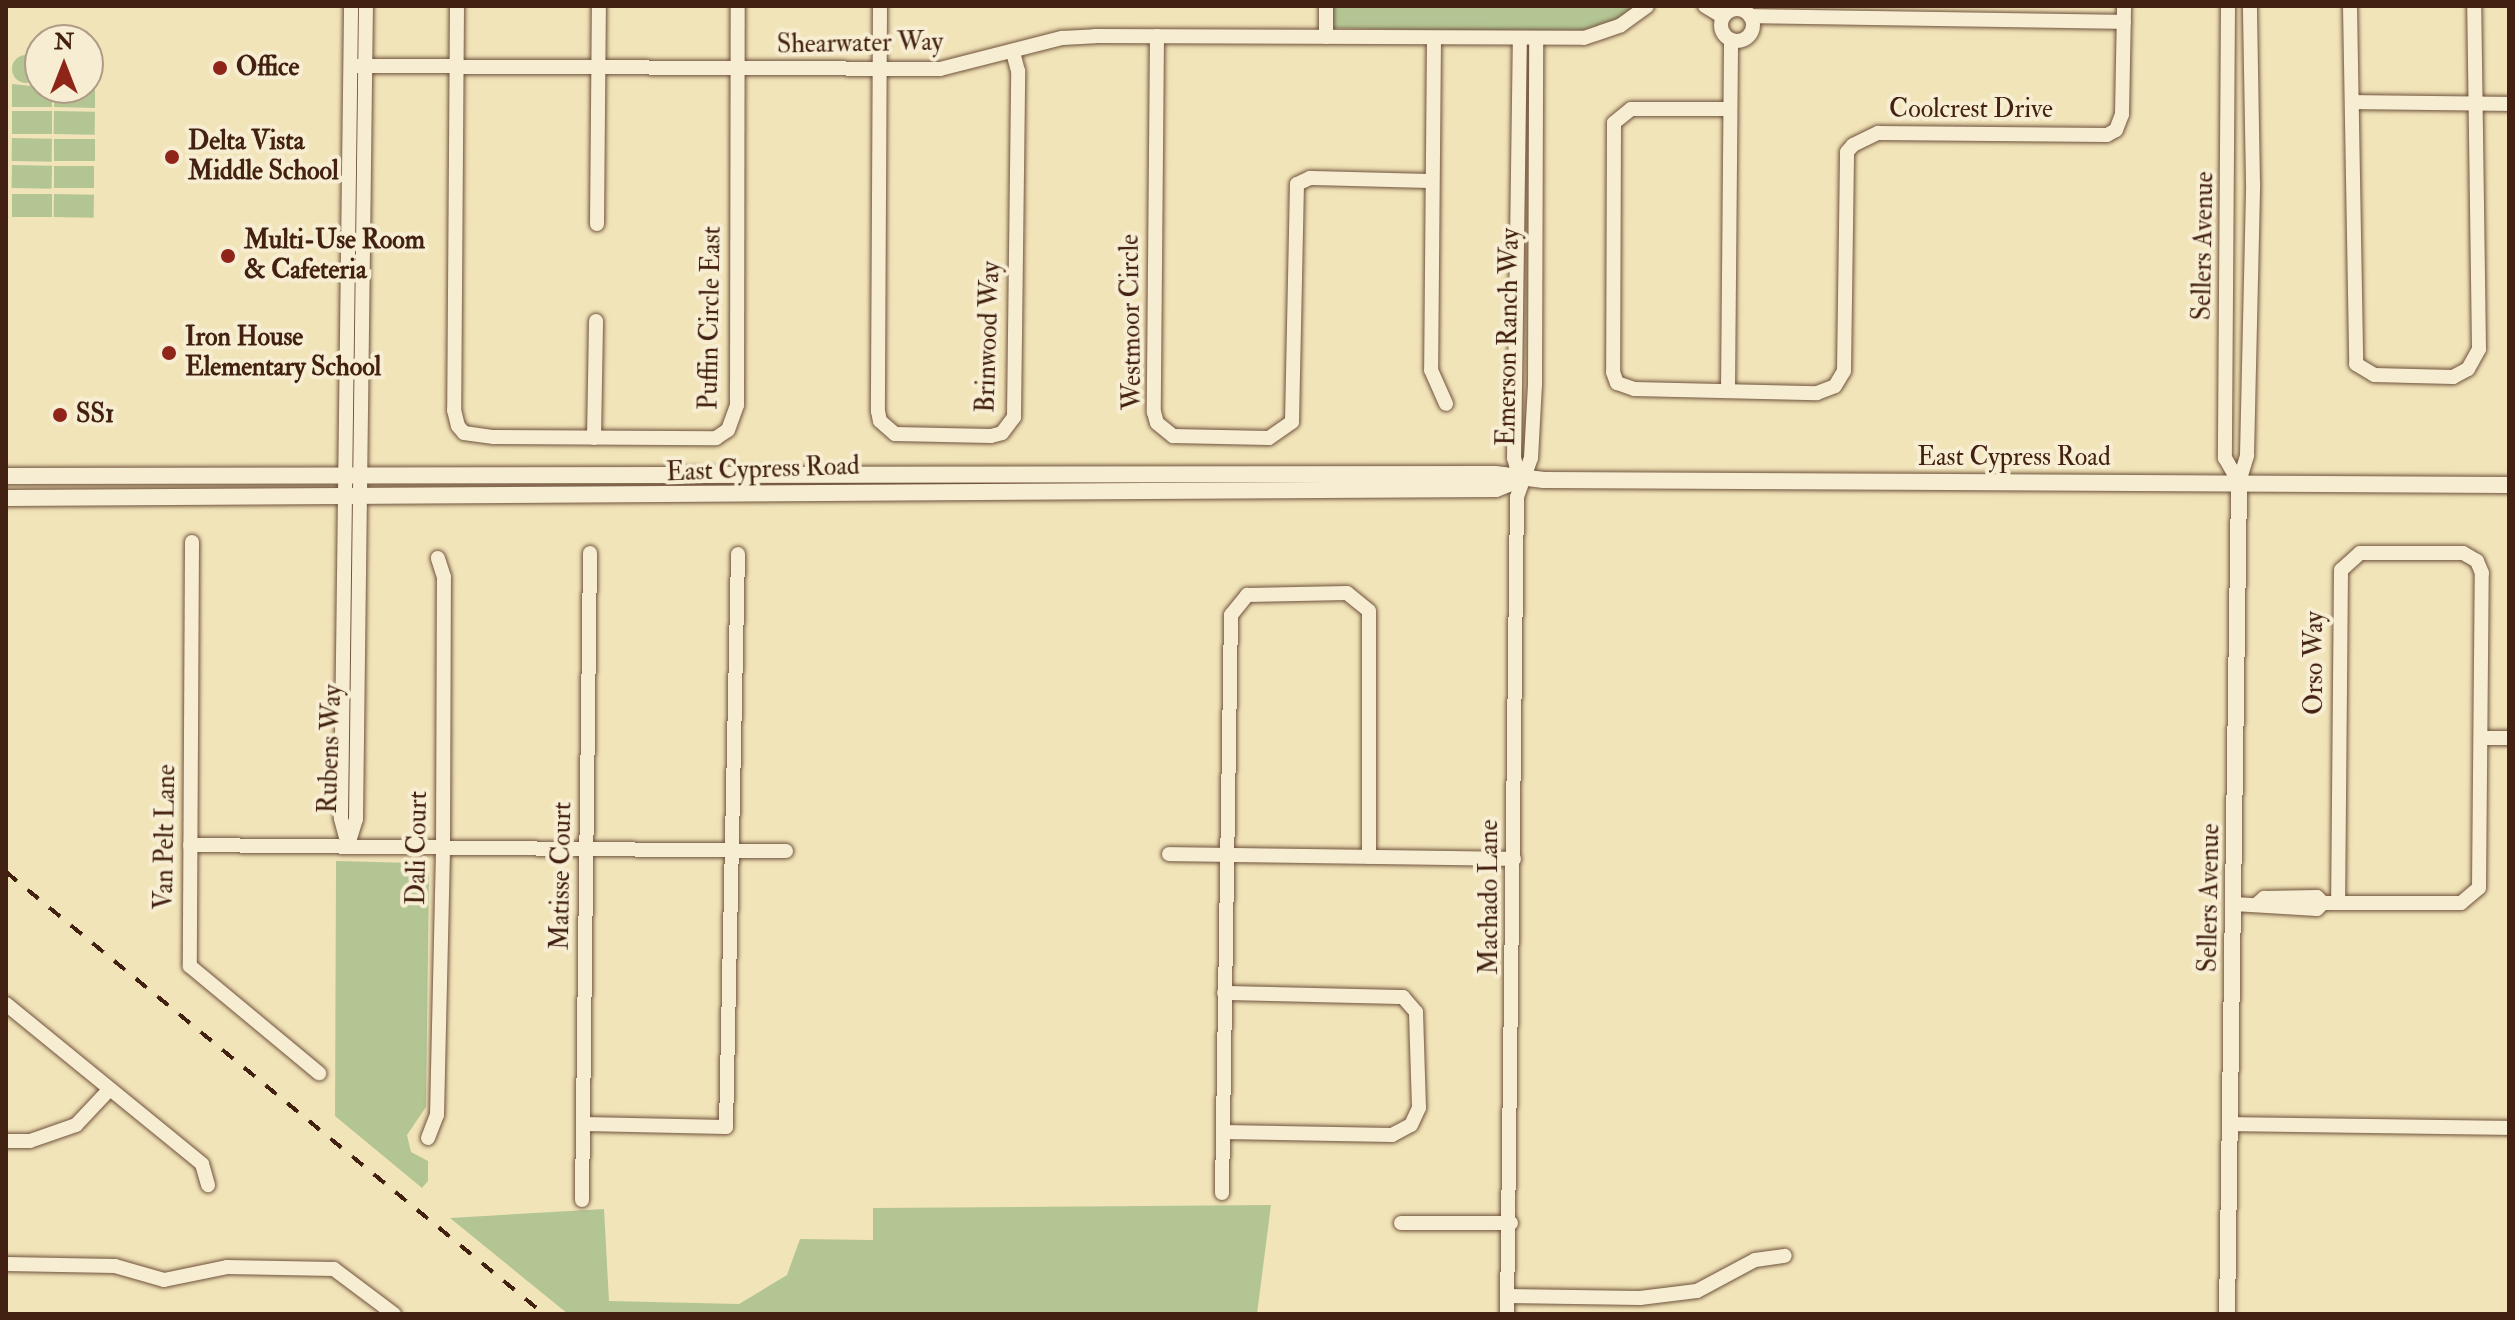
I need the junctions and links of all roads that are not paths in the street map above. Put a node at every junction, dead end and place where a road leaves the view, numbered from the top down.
1 (351, 6) edge
2 (366, 6) edge
3 (457, 6) edge
4 (599, 6) edge
5 (738, 6) edge
6 (880, 6) edge
7 (1326, 6) edge
8 (1647, 6) edge
9 (1705, 6) edge
10 (2124, 6) edge
11 (2228, 6) edge
12 (2250, 6) edge
13 (2350, 6) edge
14 (2474, 6) edge
15 (1750, 16) junction
16 (1723, 17) junction
17 (2124, 22) junction
18 (1157, 36) junction
19 (1326, 37) junction
20 (1434, 39) junction
21 (1520, 39) junction
22 (1536, 39) junction
23 (1731, 40) junction
24 (1013, 52) junction
25 (358, 66) junction
26 (598, 68) junction
27 (457, 69) junction
28 (738, 70) junction
29 (880, 71) junction
30 (2354, 102) junction
31 (2473, 104) junction
32 (2509, 104) edge
33 (1729, 109) junction
34 (1432, 181) junction
35 (597, 224) dead end
36 (596, 321) dead end
37 (1728, 391) junction
38 (1446, 404) dead end
39 (594, 438) junction
40 (6, 476) edge
41 (353, 476) junction
42 (1520, 480) junction
43 (2239, 482) junction
44 (2509, 485) edge
45 (6, 498) edge
46 (353, 498) junction
47 (192, 542) dead end
48 (590, 553) dead end
49 (738, 554) dead end
50 (438, 558) dead end
51 (2483, 738) junction
52 (2509, 738) edge
53 (190, 845) junction
54 (348, 845) junction
55 (443, 846) junction
56 (586, 848) junction
57 (730, 851) junction
58 (786, 851) dead end
59 (1169, 854) dead end
60 (1226, 855) junction
61 (1369, 857) junction
62 (1514, 859) junction
63 (2330, 903) junction
64 (2234, 904) junction
65 (1224, 993) junction
66 (6, 1004) edge
67 (319, 1073) dead end
68 (108, 1091) junction
69 (584, 1124) junction
70 (2230, 1124) junction
71 (2509, 1128) edge
72 (1223, 1132) junction
73 (428, 1138) dead end
74 (6, 1141) edge
75 (208, 1185) dead end
76 (1222, 1193) dead end
77 (582, 1200) dead end
78 (1401, 1223) dead end
79 (1511, 1223) junction
80 (1785, 1256) dead end
81 (6, 1264) edge
82 (1507, 1296) junction
83 (394, 1314) edge
84 (1507, 1314) edge
85 (2227, 1314) edge

1 - 25 street
2 - 25 street
3 - 27 street
4 - 26 street
5 - 28 street, Puffin Circle East
6 - 29 street
7 - 19 street
8 - 22 street, Shearwater Way
9 - 16 street
10 - 17 street, Coolcrest Drive
11 - 43 street, Sellers Avenue
12 - 43 street, Sellers Avenue
13 - 30 street
14 - 31 street
15 - 16 street
15 - 17 street
15 - 23 street
16 - 23 street
17 - 37 street, Coolcrest Drive
18 - 19 street, Shearwater Way
18 - 24 street, Shearwater Way
18 - 34 street, Westmoor Circle
19 - 20 street, Shearwater Way
20 - 21 street, Shearwater Way
20 - 34 street
21 - 22 street, Shearwater Way
21 - 42 street, Emerson Ranch Way
22 - 42 street, Emerson Ranch Way
23 - 33 street
24 - 29 street, Shearwater Way
24 - 29 street, Brinwood Way
25 - 27 street, Shearwater Way
25 - 41 street
26 - 27 street, Shearwater Way
26 - 28 street, Shearwater Way
26 - 35 street
27 - 39 street, Puffin Circle East
28 - 29 street, Shearwater Way
28 - 39 street, Puffin Circle East
30 - 31 street
30 - 31 street
31 - 32 street
33 - 37 street
33 - 37 street
34 - 38 street
36 - 39 street
40 - 41 street, East Cypress Road
41 - 42 street, East Cypress Road
41 - 46 street
42 - 43 street, East Cypress Road
42 - 46 street, East Cypress Road
42 - 62 street, Machado Lane
43 - 44 street, East Cypress Road
43 - 64 street, Sellers Avenue
45 - 46 street, East Cypress Road
46 - 54 street, Rubens Way
47 - 53 street, Van Pelt Lane
48 - 56 street, Matisse Court
49 - 57 street
50 - 55 street, Dali Court
51 - 52 street
51 - 63 street
51 - 63 street, Orso Way
53 - 54 street
53 - 67 street, Van Pelt Lane
54 - 55 street
55 - 56 street
55 - 73 street, Dali Court
56 - 57 street
56 - 69 street, Matisse Court
57 - 58 street
57 - 69 street
59 - 60 street
60 - 61 street
60 - 61 street
60 - 65 street
61 - 62 street
62 - 79 street, Machado Lane
63 - 64 street
64 - 70 street, Sellers Avenue
65 - 72 street
65 - 72 street
66 - 68 street
68 - 74 street
68 - 75 street
69 - 77 street, Matisse Court
70 - 71 street
70 - 85 street, Sellers Avenue
72 - 76 street
78 - 79 street
79 - 82 street, Machado Lane
80 - 82 street
81 - 83 street
82 - 84 street, Machado Lane

